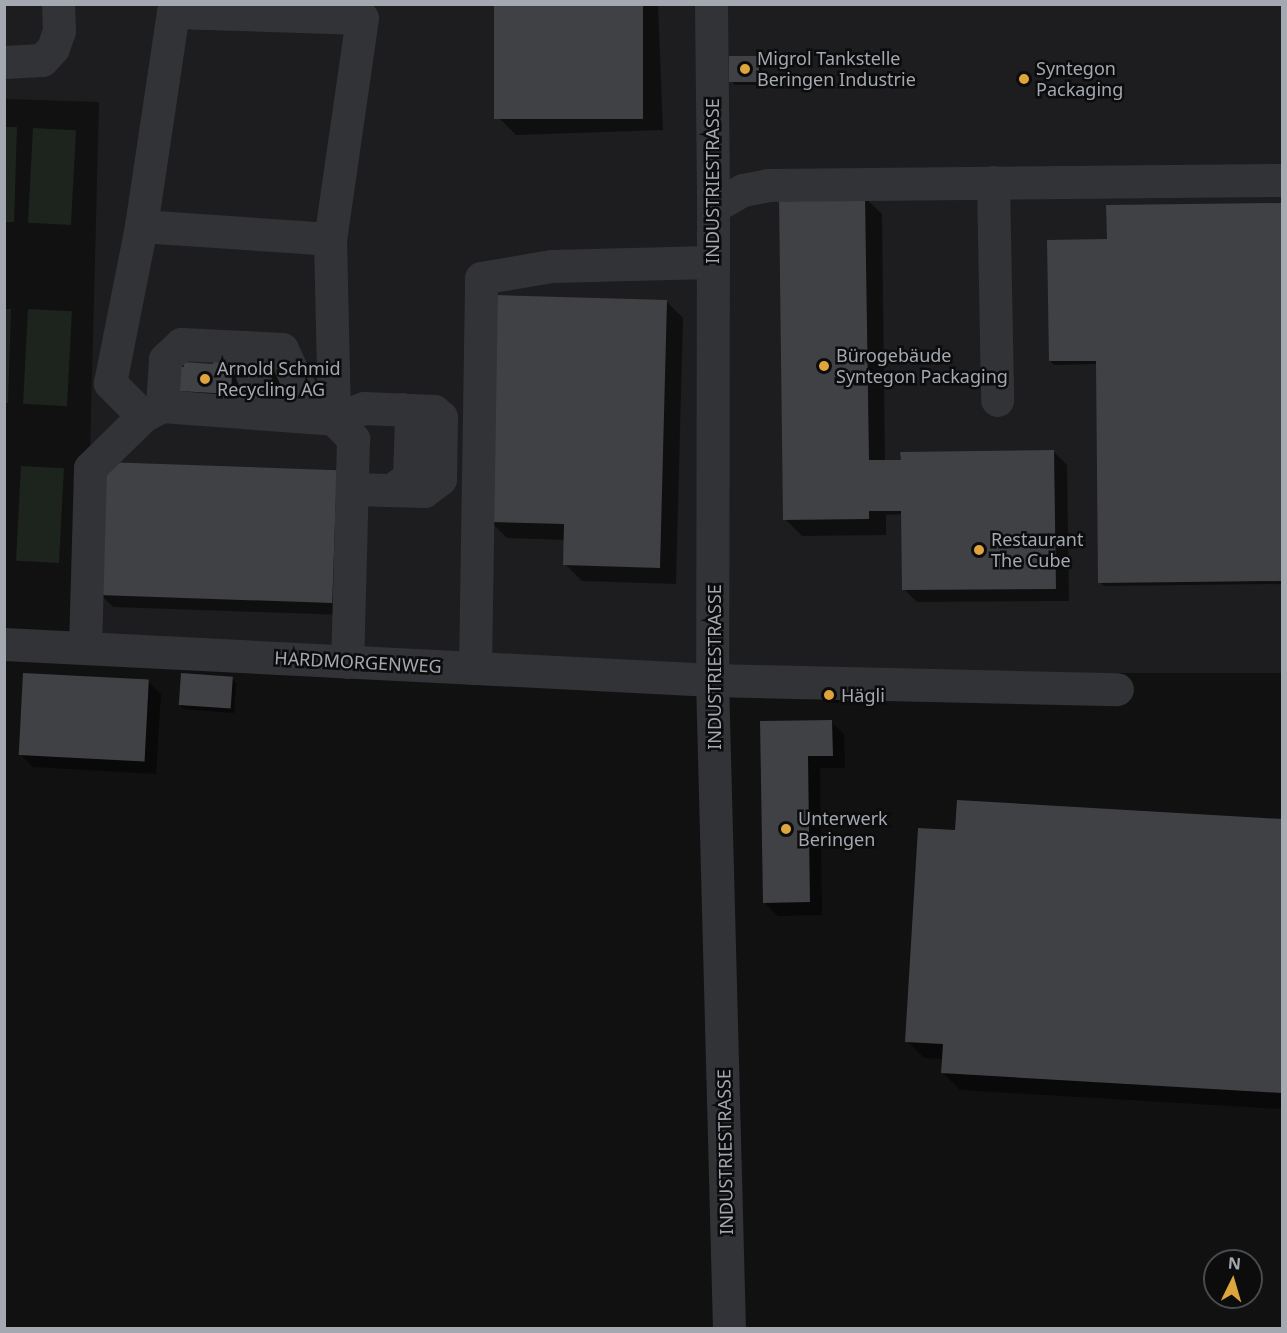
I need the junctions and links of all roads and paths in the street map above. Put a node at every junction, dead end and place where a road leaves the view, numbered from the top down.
1 (58, 4) edge
2 (711, 4) edge
3 (4, 62) edge
4 (1282, 180) edge
5 (993, 182) junction
6 (713, 207) junction
7 (141, 226) junction
8 (330, 239) junction
9 (711, 262) junction
10 (251, 347) junction
11 (997, 400) dead end
12 (153, 411) junction
13 (301, 416) junction
14 (352, 489) junction
15 (4, 644) edge
16 (85, 648) junction
17 (347, 662) junction
18 (475, 668) junction
19 (712, 680) junction
20 (1117, 689) dead end
21 (729, 1329) edge

1 - 3 street
2 - 6 street, INDUSTRIESTRASSE
4 - 5 street
5 - 6 street
5 - 11 street
6 - 9 street, INDUSTRIESTRASSE
7 - 8 street
7 - 8 street
7 - 12 street
8 - 13 street
9 - 18 street
9 - 19 street, INDUSTRIESTRASSE
10 - 12 street
10 - 13 street
10 - 13 street
12 - 13 street
12 - 16 street
13 - 14 street
13 - 14 street
14 - 17 street
15 - 16 street, HARDMORGENWEG
16 - 17 street, HARDMORGENWEG
17 - 18 street, HARDMORGENWEG
18 - 19 street, HARDMORGENWEG
19 - 20 street, HARDMORGENWEG
19 - 21 street, INDUSTRIESTRASSE

